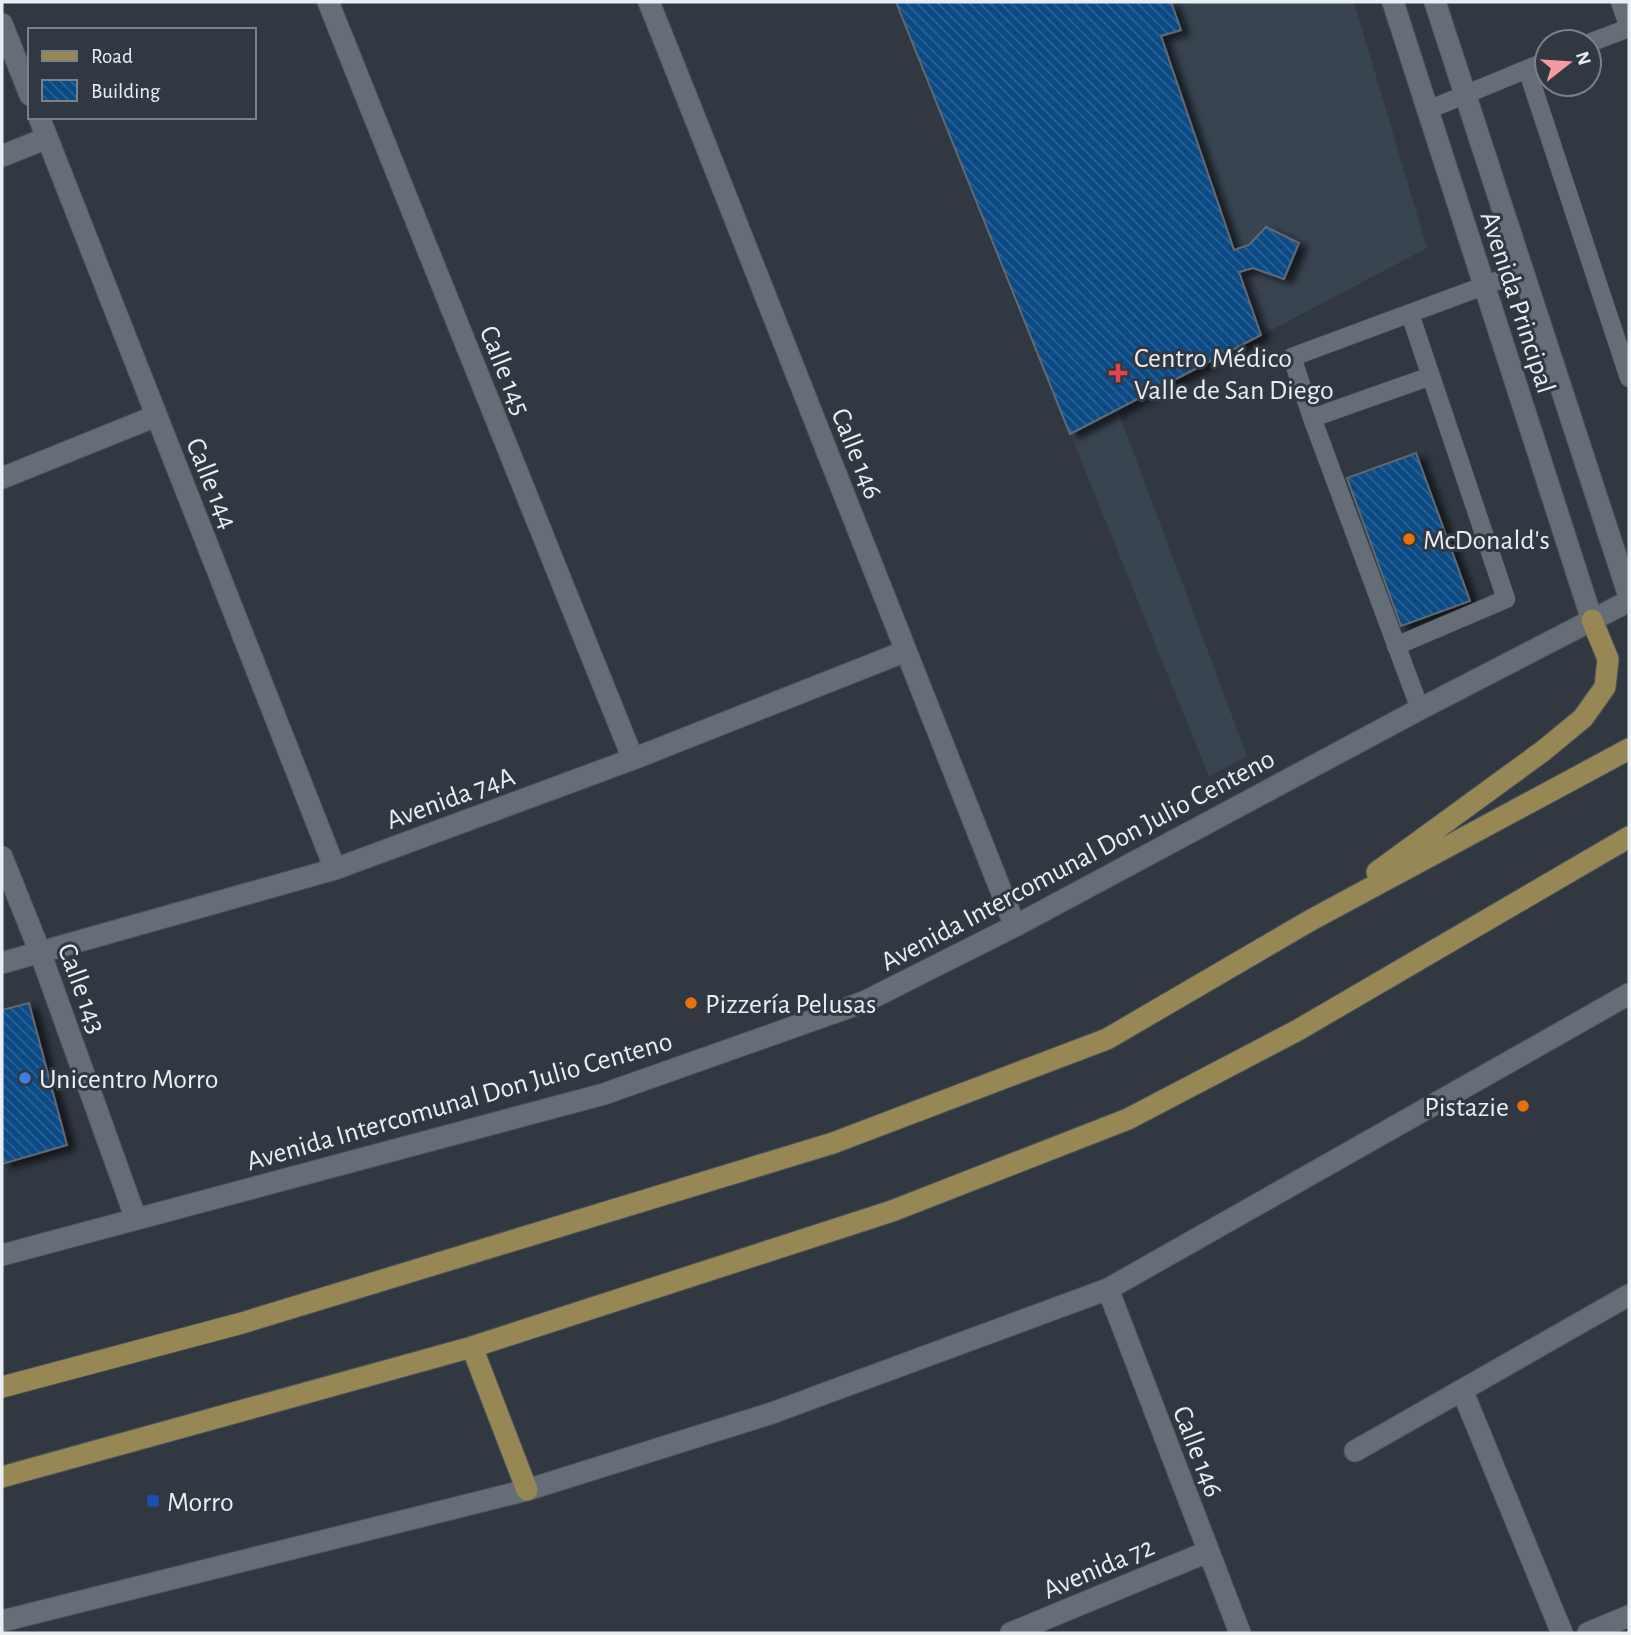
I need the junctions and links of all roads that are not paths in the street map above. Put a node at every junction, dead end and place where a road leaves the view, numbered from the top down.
1 (328, 2) edge
2 (649, 2) edge
3 (1393, 2) edge
4 (1435, 2) edge
5 (1620, 2) edge
6 (2, 24) edge
7 (1629, 28) edge
8 (1603, 38) edge
9 (1533, 67) edge
10 (1527, 69) junction
11 (28, 90) edge
12 (1466, 96) junction
13 (1428, 110) junction
14 (40, 119) edge
15 (47, 138) junction
16 (2, 156) edge
17 (1524, 271) junction
18 (1485, 286) junction
19 (1410, 314) junction
20 (1431, 376) junction
21 (1629, 378) edge
22 (156, 416) junction
23 (1312, 418) junction
24 (2, 478) edge
25 (1629, 598) edge
26 (1592, 620) junction
27 (1396, 646) junction
28 (906, 651) junction
29 (1420, 709) junction
30 (1629, 749) edge
31 (633, 760) junction
32 (1629, 837) edge
33 (2, 857) edge
34 (335, 869) junction
35 (1311, 920) junction
36 (1015, 926) junction
37 (40, 952) junction
38 (2, 962) edge
39 (1629, 994) edge
40 (136, 1219) junction
41 (2, 1255) edge
42 (1108, 1289) junction
43 (1629, 1295) edge
44 (472, 1347) junction
45 (2, 1387) edge
46 (1462, 1390) junction
47 (1355, 1451) dead end
48 (2, 1477) edge
49 (527, 1490) junction
50 (1207, 1552) junction
51 (1629, 1616) edge
52 (2, 1621) edge
53 (1011, 1633) edge
54 (1240, 1633) edge
55 (1562, 1633) edge
56 (1588, 1633) edge

1 - 31 street, Calle 145
2 - 28 street, Calle 146
3 - 13 street, Avenida Principal
4 - 12 street, Avenida Principal
5 - 7 lane
6 - 11 street
7 - 8 lane
9 - 10 lane
10 - 12 lane
10 - 21 lane
12 - 13 lane
12 - 17 street, Avenida Principal
13 - 18 street, Avenida Principal
14 - 15 street, Calle 144
15 - 16 street
15 - 22 street, Calle 144
17 - 18 lane
17 - 25 street, Avenida Principal
18 - 19 lane
18 - 26 street, Avenida Principal
19 - 20 lane
19 - 23 lane
20 - 23 lane
20 - 27 lane
22 - 24 street
22 - 34 street, Calle 144
23 - 27 lane
25 - 26 street, Avenida Intercomunal Don Julio Centeno
26 - 29 street, Avenida Intercomunal Don Julio Centeno
26 - 35 main road
27 - 29 lane
28 - 31 street, Avenida 74A
28 - 36 street, Calle 146
29 - 36 street, Avenida Intercomunal Don Julio Centeno
30 - 35 main road
31 - 34 street, Avenida 74A
32 - 44 main road
33 - 37 street, Calle 143
34 - 37 street, Avenida 74A
35 - 45 main road
36 - 40 street, Avenida Intercomunal Don Julio Centeno
37 - 38 street, Avenida 74A
37 - 40 street, Calle 143
39 - 42 street
40 - 41 street, Avenida Intercomunal Don Julio Centeno
42 - 49 street
42 - 50 street, Calle 146
43 - 46 street
44 - 48 main road
44 - 49 main road
46 - 47 street
46 - 55 street
49 - 52 street
50 - 53 street, Avenida 72
50 - 54 street, Calle 146
51 - 56 street

